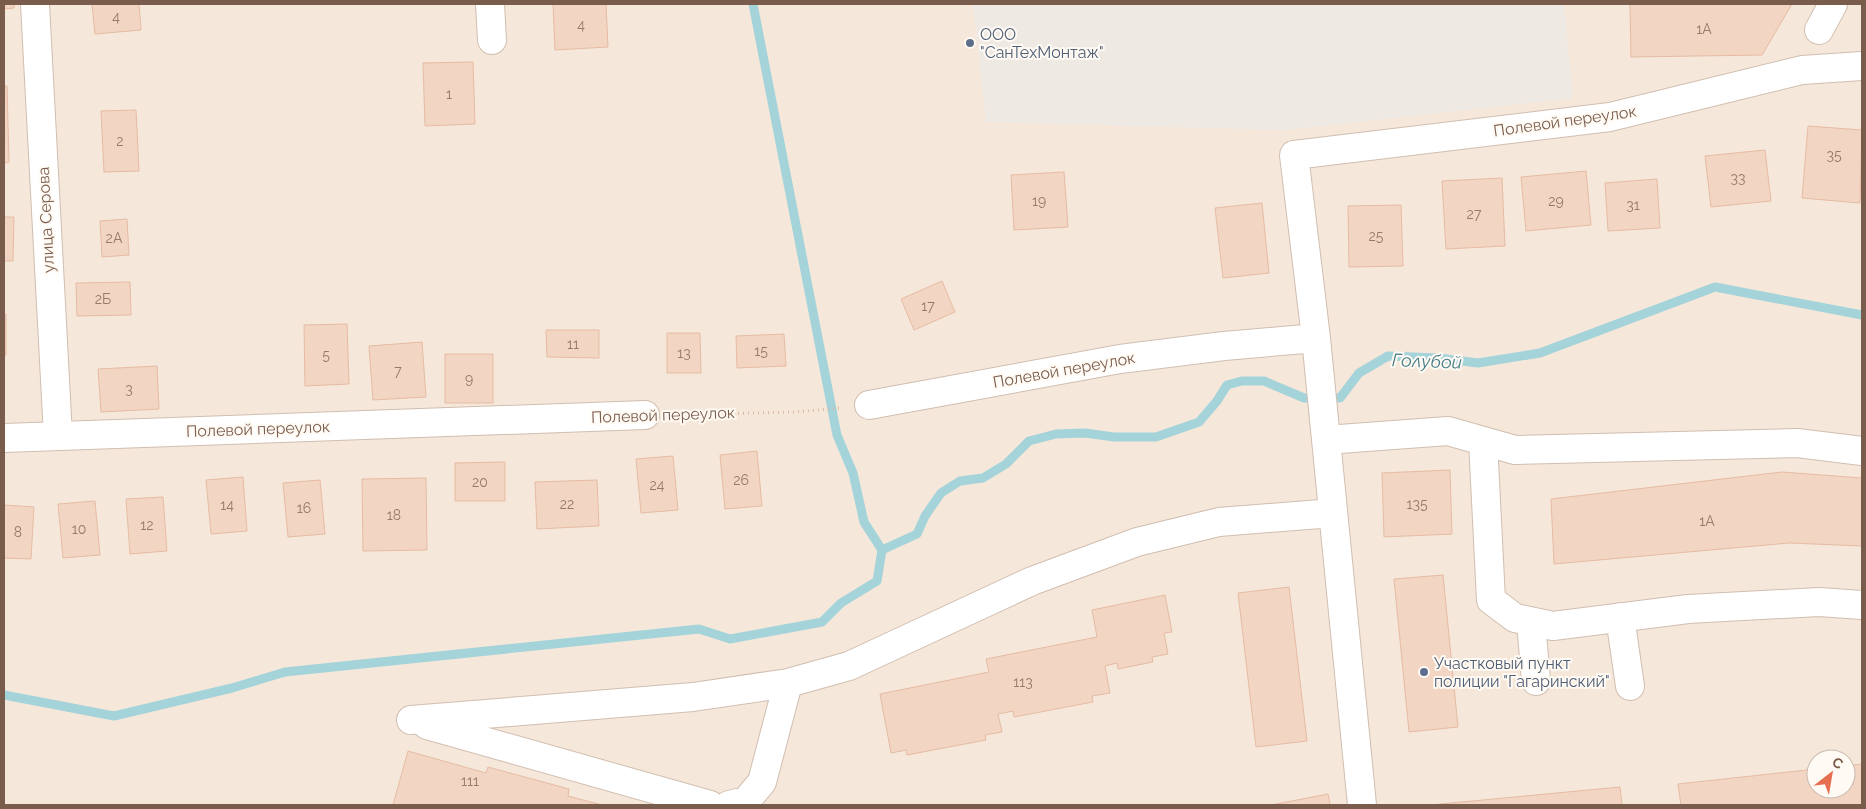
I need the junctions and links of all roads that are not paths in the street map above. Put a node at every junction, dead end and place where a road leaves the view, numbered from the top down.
1 (35, 4) edge
2 (490, 4) edge
3 (1833, 4) edge
4 (1819, 30) dead end
5 (492, 40) dead end
6 (1862, 66) edge
7 (1316, 338) junction
8 (869, 405) road end
9 (645, 415) road end
10 (1326, 433) junction
11 (58, 436) junction
12 (4, 438) edge
13 (1483, 441) junction
14 (1862, 451) edge
15 (1333, 513) junction
16 (1862, 605) edge
17 (1620, 618) junction
18 (1531, 622) junction
19 (1536, 681) dead end
20 (788, 683) junction
21 (1630, 686) dead end
22 (710, 805) edge
23 (729, 805) edge
24 (1362, 805) edge

1 - 11 street, улица Серова
2 - 5 street
3 - 4 street
6 - 7 street, Полевой переулок
7 - 8 street, Полевой переулок
7 - 10 street
9 - 11 street, Полевой переулок
10 - 13 street
10 - 15 street
11 - 12 street, Полевой переулок
13 - 14 street
13 - 18 street
15 - 20 street
15 - 24 street
16 - 17 street
17 - 18 street
17 - 21 street
18 - 19 street
20 - 22 street
20 - 23 street

